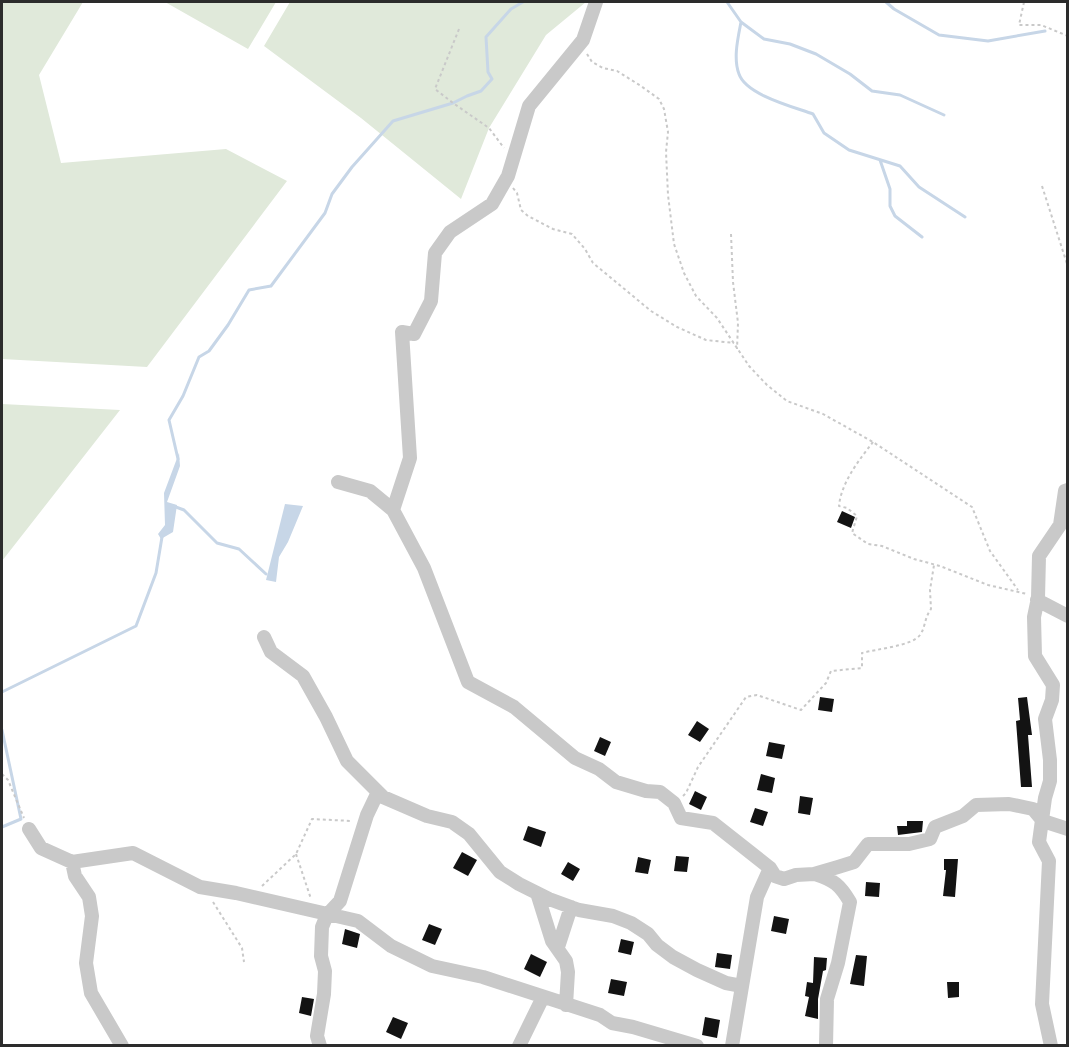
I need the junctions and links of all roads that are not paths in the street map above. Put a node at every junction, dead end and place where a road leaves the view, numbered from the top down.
1 (596, 2) edge
2 (338, 482) dead end
3 (1068, 490) edge
4 (393, 510) junction
5 (1037, 599) junction
6 (1068, 616) edge
7 (264, 637) dead end
8 (378, 792) junction
9 (1043, 821) junction
10 (29, 829) road end
11 (1068, 829) edge
12 (72, 862) junction
13 (770, 868) junction
14 (814, 874) junction
15 (537, 893) junction
16 (571, 907) junction
17 (322, 914) junction
18 (558, 947) junction
19 (742, 986) junction
20 (543, 997) junction
21 (566, 1005) junction
22 (122, 1046) edge
23 (320, 1046) edge
24 (519, 1046) edge
25 (698, 1046) edge
26 (732, 1046) edge
27 (826, 1046) edge
28 (1051, 1046) edge

1 - 4 street
2 - 4 street
3 - 5 street
4 - 13 street
5 - 6 street
5 - 9 street
7 - 8 street
8 - 15 street
8 - 17 street
9 - 11 street
9 - 14 street
9 - 28 street
10 - 12 street
12 - 17 street
12 - 22 street
13 - 14 street
13 - 19 street
14 - 27 street
15 - 16 street
15 - 18 street
16 - 18 street
16 - 19 street
17 - 20 street
17 - 23 street
18 - 21 street
19 - 26 street
20 - 21 street
20 - 24 street
21 - 25 street

